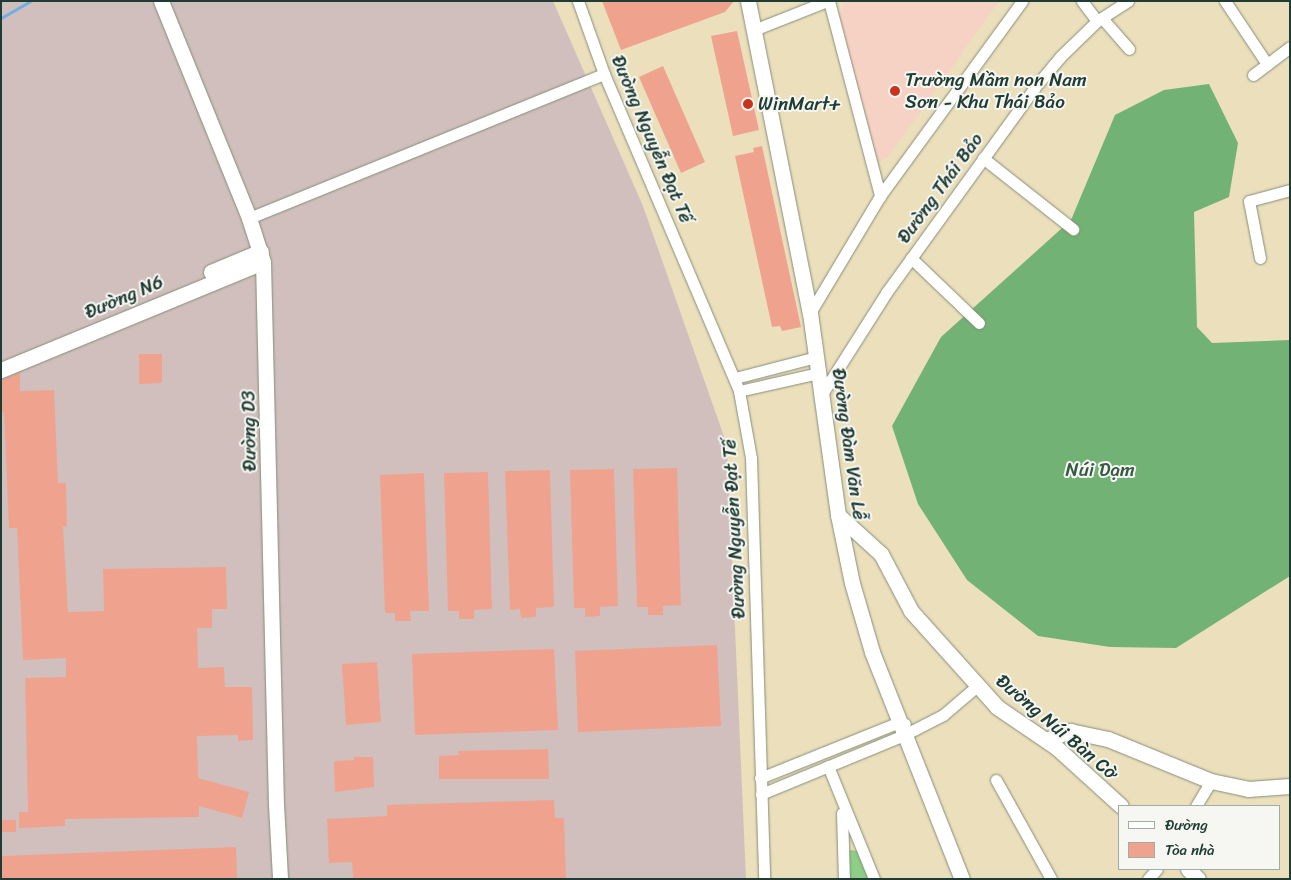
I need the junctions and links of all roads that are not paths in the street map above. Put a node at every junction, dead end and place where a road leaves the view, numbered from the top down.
1 (161, 1) edge
2 (578, 1) edge
3 (748, 1) edge
4 (828, 1) edge
5 (1022, 1) edge
6 (1082, 1) edge
7 (1128, 1) edge
8 (1225, 1) edge
9 (1100, 20) junction
10 (756, 29) junction
11 (1290, 47) edge
12 (1129, 49) dead end
13 (1267, 64) junction
14 (604, 74) junction
15 (1253, 74) dead end
16 (983, 158) junction
17 (1290, 190) edge
18 (880, 196) junction
19 (249, 218) junction
20 (1073, 229) dead end
21 (262, 257) junction
22 (911, 258) junction
23 (1260, 258) dead end
24 (810, 313) junction
25 (979, 323) dead end
26 (816, 357) junction
27 (1, 360) edge
28 (1, 370) edge
29 (818, 373) junction
30 (735, 378) junction
31 (739, 391) junction
32 (822, 394) junction
33 (838, 515) junction
34 (977, 686) junction
35 (902, 728) junction
36 (1046, 740) junction
37 (828, 766) junction
38 (760, 778) junction
39 (996, 780) dead end
40 (1211, 781) junction
41 (1290, 786) edge
42 (761, 794) junction
43 (842, 805) junction
44 (1119, 805) edge
45 (1197, 805) edge
46 (1189, 870) edge
47 (280, 879) edge
48 (764, 879) edge
49 (844, 879) edge
50 (874, 879) edge
51 (962, 879) edge
52 (1051, 879) edge
53 (1198, 879) edge

1 - 19 main road, Đường D3
2 - 14 street, Đường Nguyễn Đạt Tế
3 - 10 main road, Đường Đàm Văn Lễ
4 - 10 street
4 - 18 street
5 - 18 street
6 - 9 street
7 - 9 street, Đường Thái Bảo
8 - 13 street
9 - 12 street
9 - 16 street, Đường Thái Bảo
10 - 24 main road, Đường Đàm Văn Lễ
11 - 13 street
13 - 15 street
14 - 19 street
14 - 30 street, Đường Nguyễn Đạt Tế
16 - 20 street
16 - 22 street, Đường Thái Bảo
17 - 23 street
18 - 24 street
19 - 21 main road, Đường D3
21 - 27 main road, Đường N6
21 - 28 main road, Đường N6
21 - 47 main road, Đường D3
22 - 25 street
22 - 32 street, Đường Thái Bảo
24 - 26 main road, Đường Đàm Văn Lễ
26 - 29 main road, Đường Đàm Văn Lễ
26 - 30 street
29 - 31 street
29 - 32 main road, Đường Đàm Văn Lễ
30 - 31 street, Đường Nguyễn Đạt Tế
31 - 38 street, Đường Nguyễn Đạt Tế
32 - 33 main road, Đường Đàm Văn Lễ
33 - 34 main road, Đường Núi Bàn Cờ
33 - 35 main road, Đường Đàm Văn Lễ
34 - 35 street
34 - 36 main road, Đường Núi Bàn Cờ
35 - 37 street
35 - 38 street
35 - 51 main road, Đường Đàm Văn Lễ
36 - 40 main road
36 - 44 main road, Đường Núi Bàn Cờ
37 - 42 street
37 - 43 street
38 - 42 street, Đường Nguyễn Đạt Tế
39 - 52 street
40 - 41 main road
40 - 45 street
42 - 48 street, Đường Nguyễn Đạt Tế
43 - 49 street
43 - 50 street
46 - 53 main road

